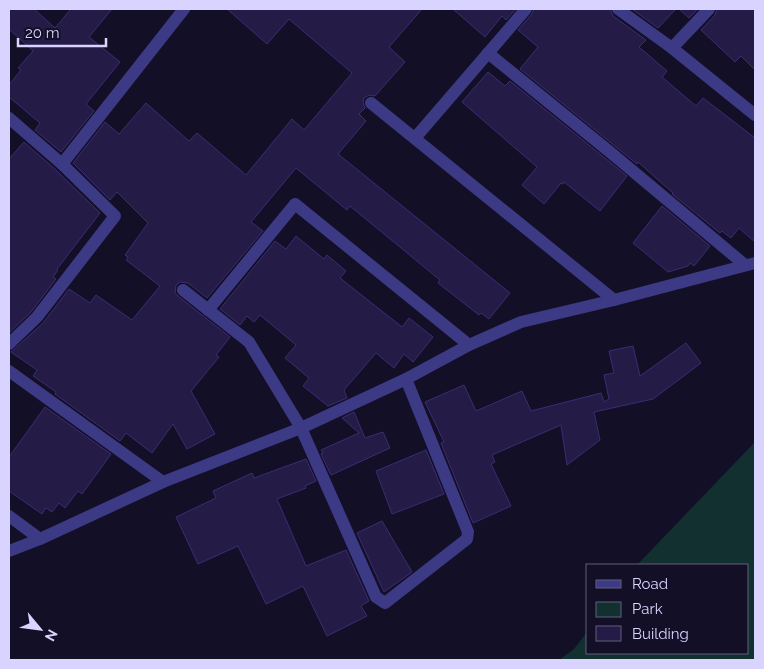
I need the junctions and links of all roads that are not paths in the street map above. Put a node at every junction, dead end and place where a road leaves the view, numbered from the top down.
1 (184, 9) edge
2 (526, 9) edge
3 (618, 9) edge
4 (709, 9) edge
5 (672, 48) junction
6 (488, 53) junction
7 (371, 103) dead end
8 (755, 115) edge
9 (9, 118) edge
10 (415, 138) junction
11 (62, 164) junction
12 (750, 264) edge
13 (182, 290) dead end
14 (614, 300) junction
15 (208, 310) junction
16 (9, 344) edge
17 (469, 345) junction
18 (9, 371) edge
19 (406, 379) junction
20 (301, 428) junction
21 (163, 482) junction
22 (9, 516) edge
23 (40, 539) junction
24 (9, 551) edge

1 - 11 street
2 - 6 street
3 - 5 street
4 - 5 street
5 - 8 street
6 - 10 street
6 - 12 street
7 - 10 street
9 - 11 street
10 - 14 street
11 - 16 street
12 - 14 street
13 - 15 street
14 - 17 street
15 - 17 street
15 - 20 street
17 - 19 street
18 - 21 street
19 - 20 street
19 - 20 street
20 - 21 street
21 - 23 street
22 - 23 street
23 - 24 street

